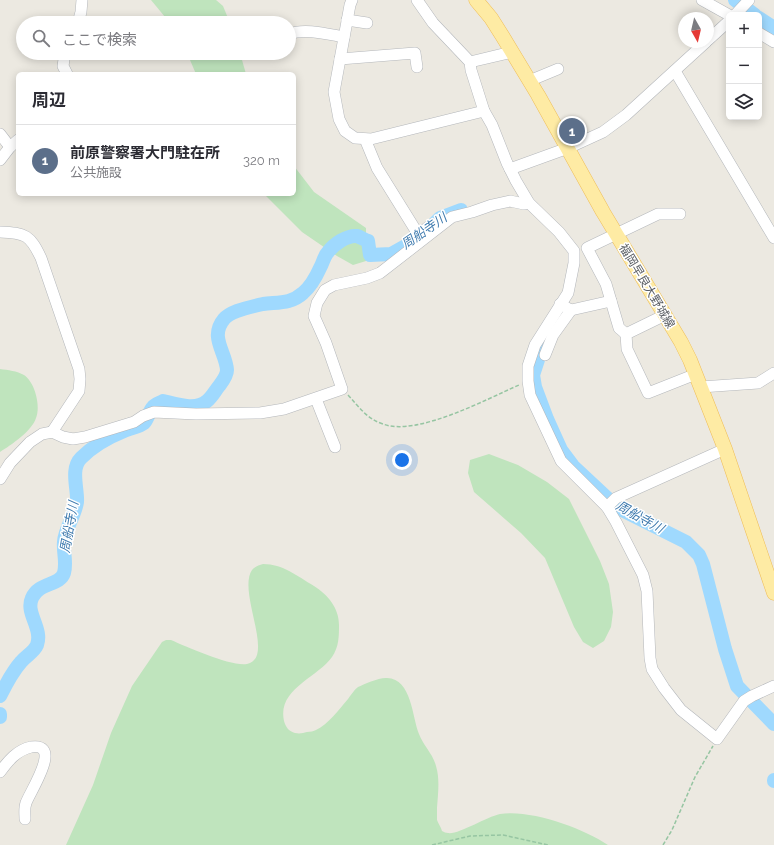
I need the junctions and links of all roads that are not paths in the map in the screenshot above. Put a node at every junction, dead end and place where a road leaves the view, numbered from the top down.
1 (82, 0) edge
2 (352, 0) edge
3 (417, 0) edge
4 (476, 0) edge
5 (702, 0) edge
6 (749, 0) edge
7 (737, 12) edge
8 (726, 13) edge
9 (80, 16) edge
10 (347, 20) junction
11 (367, 23) dead end
12 (726, 24) edge
13 (296, 32) edge
14 (714, 35) edge
15 (762, 35) edge
16 (344, 37) junction
17 (774, 42) edge
18 (700, 48) edge
19 (512, 52) junction
20 (340, 59) junction
21 (64, 60) edge
22 (470, 62) junction
23 (417, 67) dead end
24 (558, 69) dead end
25 (675, 71) junction
26 (66, 72) edge
27 (529, 81) junction
28 (484, 111) junction
29 (0, 134) edge
30 (366, 139) junction
31 (14, 144) edge
32 (568, 148) junction
33 (0, 160) edge
34 (510, 169) junction
35 (527, 200) junction
36 (680, 214) dead end
37 (440, 226) junction
38 (0, 232) edge
39 (616, 233) junction
40 (774, 238) edge
41 (611, 301) junction
42 (566, 307) junction
43 (665, 315) junction
44 (626, 334) junction
45 (545, 355) dead end
46 (774, 373) edge
47 (698, 381) junction
48 (316, 399) junction
49 (52, 432) junction
50 (335, 447) dead end
51 (725, 449) junction
52 (0, 479) edge
53 (607, 508) junction
54 (774, 593) edge
55 (774, 686) edge
56 (0, 772) edge
57 (25, 818) dead end

1 - 9 street
2 - 10 street
3 - 22 street
4 - 19 main road, 福岡早良大野城線
5 - 8 street
6 - 7 street
10 - 11 street
10 - 16 street
12 - 14 street
13 - 16 street
15 - 17 street
16 - 20 street
18 - 25 street
19 - 22 street
19 - 27 main road, 福岡早良大野城線
20 - 23 street
20 - 30 street
21 - 26 street
22 - 28 street
24 - 27 street
25 - 32 street
25 - 40 street
27 - 32 main road, 福岡早良大野城線
28 - 30 street
28 - 34 street
29 - 31 street
30 - 37 street
31 - 33 street
32 - 34 street
32 - 39 main road, 福岡早良大野城線
34 - 35 street
35 - 37 street
35 - 42 street
36 - 39 street
37 - 48 street
38 - 49 street
39 - 41 street
39 - 43 main road, 福岡早良大野城線
41 - 42 street
41 - 44 street
42 - 45 street
42 - 53 street
43 - 44 street
43 - 47 main road, 福岡早良大野城線
44 - 47 street
46 - 47 street
47 - 51 main road, 福岡早良大野城線
48 - 49 street
48 - 50 street
49 - 52 street
51 - 53 street
51 - 54 main road, 福岡早良大野城線
53 - 55 street
56 - 57 street

